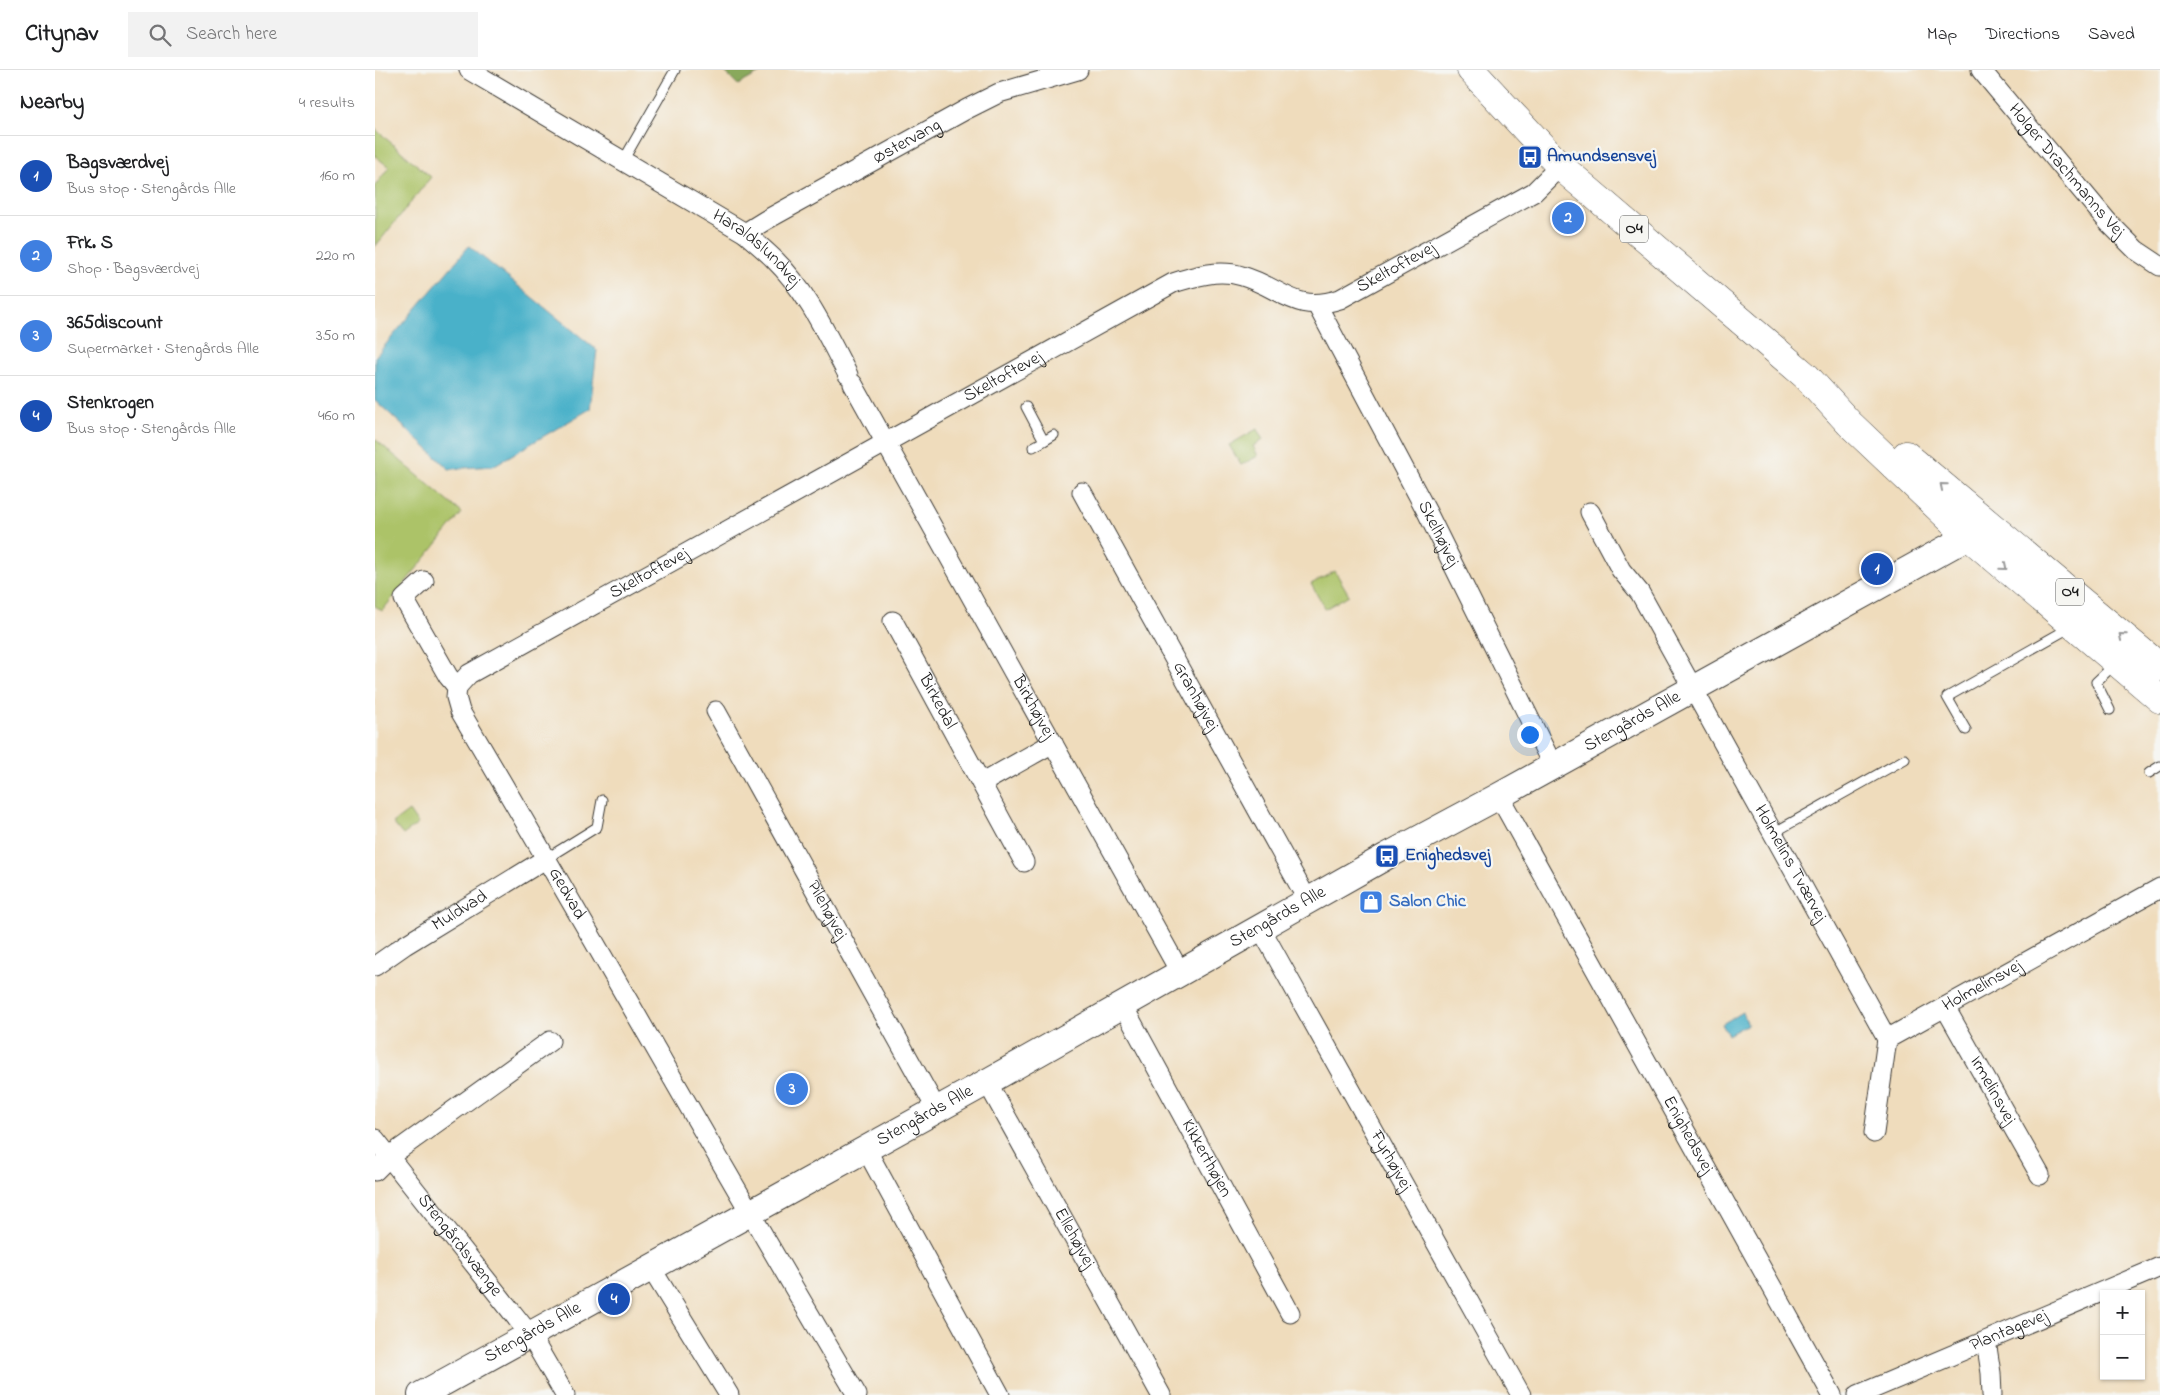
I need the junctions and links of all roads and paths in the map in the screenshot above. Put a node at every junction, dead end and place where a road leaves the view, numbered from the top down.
1 (469, 70) edge
2 (675, 70) edge
3 (1078, 70) edge
4 (1471, 70) edge
5 (1981, 70) edge
6 (623, 161) junction
7 (1560, 166) junction
8 (745, 234) junction
9 (2160, 266) edge
10 (1317, 305) junction
11 (1025, 408) dead end
12 (1054, 435) dead end
13 (1044, 441) junction
14 (886, 443) junction
15 (1033, 447) dead end
16 (1082, 492) dead end
17 (1590, 512) dead end
18 (1973, 526) junction
19 (424, 581) dead end
20 (893, 621) dead end
21 (2073, 625) junction
22 (2117, 662) junction
23 (2160, 667) edge
24 (457, 687) junction
25 (1692, 688) junction
26 (2160, 699) edge
27 (2110, 710) dead end
28 (716, 711) dead end
29 (1966, 730) dead end
30 (1053, 743) junction
31 (1905, 760) dead end
32 (1553, 766) junction
33 (2160, 766) edge
34 (2149, 773) dead end
35 (981, 783) junction
36 (1499, 796) junction
37 (603, 800) dead end
38 (1773, 833) junction
39 (547, 858) junction
40 (1024, 862) dead end
41 (2160, 888) edge
42 (1308, 901) junction
43 (1261, 927) junction
44 (375, 966) edge
45 (1180, 972) junction
46 (1122, 1004) junction
47 (1945, 1007) junction
48 (1887, 1039) junction
49 (550, 1041) dead end
50 (987, 1082) junction
51 (937, 1110) junction
52 (1874, 1133) dead end
53 (375, 1139) edge
54 (866, 1149) junction
55 (390, 1156) junction
56 (375, 1171) edge
57 (2040, 1175) dead end
58 (749, 1213) junction
59 (2160, 1266) edge
60 (651, 1268) junction
61 (1291, 1313) dead end
62 (530, 1335) junction
63 (1986, 1341) junction
64 (421, 1395) edge
65 (565, 1395) edge
66 (729, 1395) edge
67 (857, 1395) edge
68 (1000, 1395) edge
69 (1161, 1395) edge
70 (1521, 1395) edge
71 (1832, 1395) edge
72 (1858, 1395) edge
73 (1992, 1395) edge

1 - 6 street, Haraldslundvej
2 - 6 lane
3 - 8 street, Østervang
4 - 7 main road, O4
5 - 9 street, Holger Drachmanns Vej
6 - 8 street, Haraldslundvej
7 - 10 street, Skeltoftevej
7 - 18 main road, O4
8 - 14 street, Haraldslundvej
10 - 14 street, Skeltoftevej
10 - 32 street, Skelhøjvej
11 - 13 lane
12 - 13 lane
13 - 15 lane
14 - 24 street, Skeltoftevej
14 - 30 street, Birkhøjvej
16 - 42 street, Granhøjvej
17 - 25 street, Stengårds Alle
18 -> 21 main road, O4
23 -> 18 main road, O4
18 - 25 street, Stengårds Alle
19 - 24 street, Gedvad
20 - 35 street, Birkedal
21 - 22 main road, O4
21 - 29 lane
22 - 26 main road, O4
22 - 27 lane
24 - 39 street, Gedvad
25 - 32 street, Stengårds Alle
25 - 38 street, Holmelins Tværvej
28 - 51 street, Pilehøjvej
30 - 35 street
30 - 45 street, Birkhøjvej
31 - 38 lane
32 - 36 street, Stengårds Alle
33 - 34 lane
35 - 40 street, Birkedal
36 - 42 street, Stengårds Alle
36 - 71 street, Enighedsvej
37 - 39 lane
38 - 48 street, Holmelins Tværvej
39 - 44 street, Muldvad
39 - 58 street, Gedvad
41 - 47 street, Holmelinsvej
42 - 43 street, Stengårds Alle
43 - 45 street, Stengårds Alle
43 - 70 street, Fyrhøjvej
45 - 46 street, Stengårds Alle
46 - 50 street, Stengårds Alle
46 - 61 street, Kikkerthøjen
47 - 48 street, Holmelinsvej
47 - 57 street, Irmelinsvej
48 - 52 street
49 - 55 street
50 - 51 street, Stengårds Alle
50 - 69 street, Ellehøjvej
51 - 54 street, Stengårds Alle
53 - 55 street, Stengårdsvænge
54 - 58 street, Stengårds Alle
54 - 68 street, Stengårds Alle
55 - 56 street
55 - 62 street, Stengårdsvænge
58 - 60 street, Stengårds Alle
58 - 67 street
59 - 63 street, Plantagevej
60 - 62 street, Stengårds Alle
60 - 66 street
62 - 64 street, Stengårds Alle
62 - 65 street, Stengårdsvænge
63 - 72 street, Plantagevej
63 - 73 street

